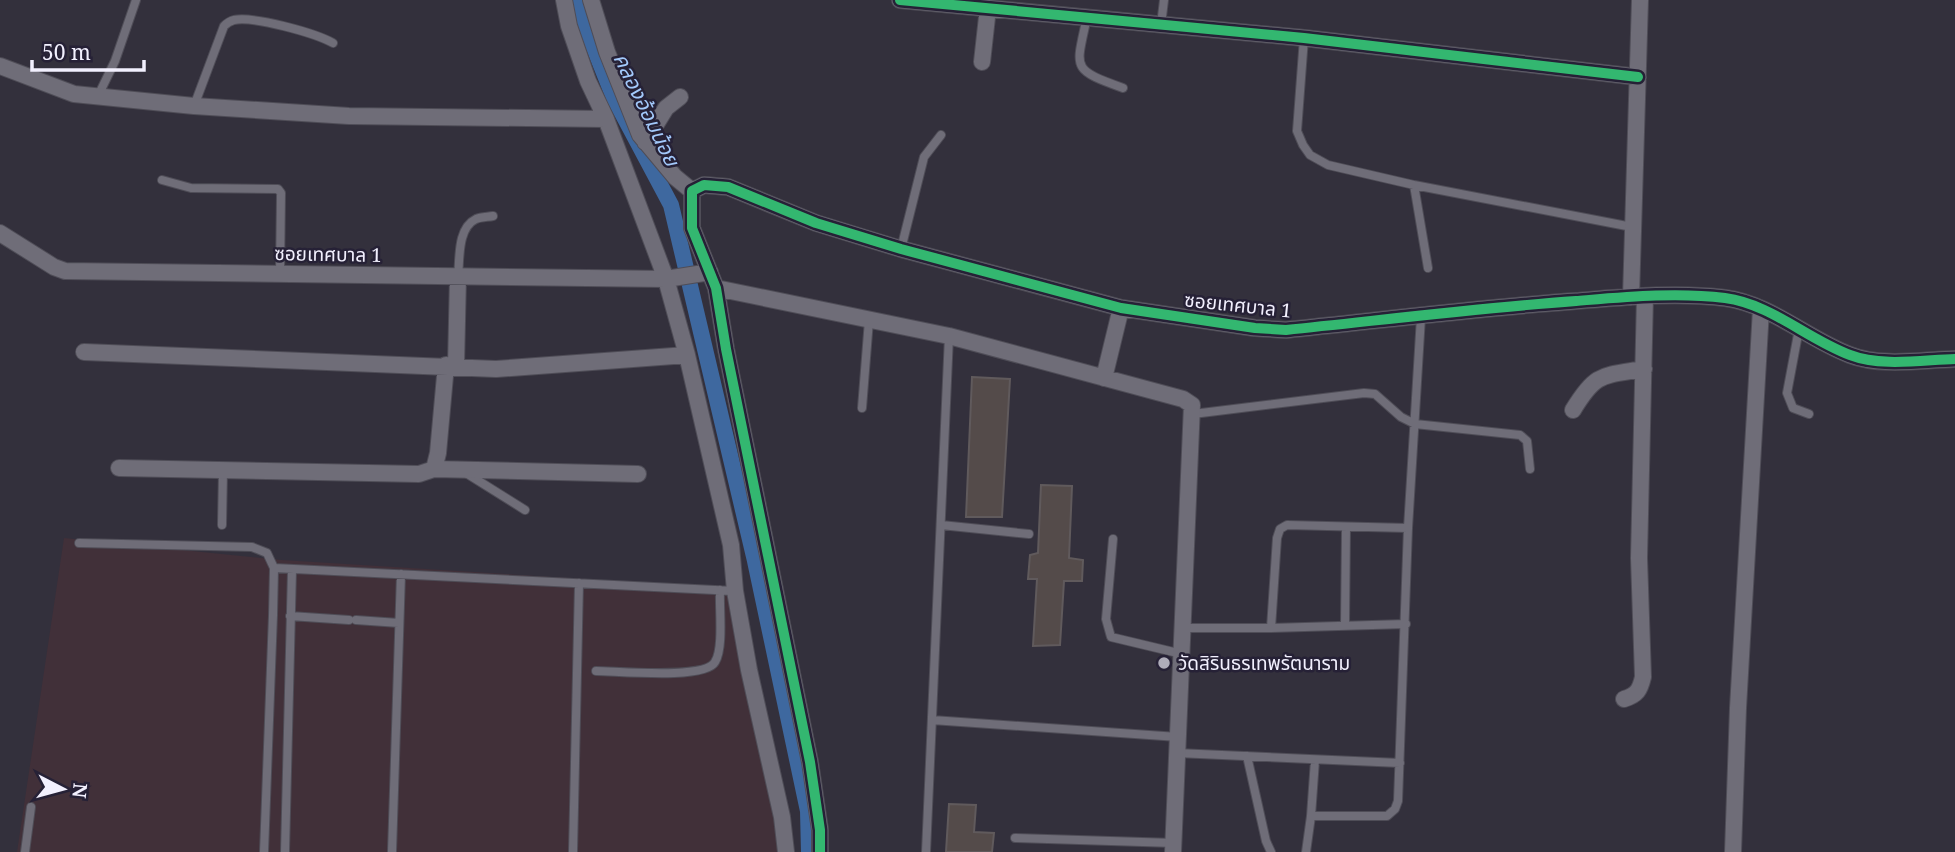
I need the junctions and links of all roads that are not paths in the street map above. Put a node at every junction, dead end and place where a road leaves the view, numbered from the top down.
1 (136, 0) edge
2 (564, 0) edge
3 (591, 0) edge
4 (900, 0) edge
5 (1164, 0) edge
6 (1640, 0) edge
7 (988, 8) junction
8 (1087, 17) junction
9 (1161, 25) junction
10 (1304, 38) junction
11 (333, 43) dead end
12 (982, 62) dead end
13 (0, 66) edge
14 (1638, 77) junction
15 (1123, 88) dead end
16 (680, 97) dead end
17 (97, 98) junction
18 (194, 106) junction
19 (606, 119) junction
20 (941, 135) dead end
21 (645, 142) junction
22 (162, 180) dead end
23 (1414, 185) junction
24 (692, 191) junction
25 (493, 216) dead end
26 (1632, 227) junction
27 (0, 233) edge
28 (901, 249) junction
29 (1428, 268) dead end
30 (703, 273) junction
31 (280, 274) junction
32 (458, 276) junction
33 (671, 279) junction
34 (716, 289) junction
35 (1638, 297) junction
36 (1121, 308) junction
37 (1761, 309) junction
38 (1421, 317) junction
39 (869, 320) junction
40 (1799, 329) junction
41 (949, 336) junction
42 (84, 352) dead end
43 (687, 355) junction
44 (1955, 359) edge
45 (451, 366) junction
46 (1644, 369) junction
47 (1104, 378) junction
48 (862, 408) dead end
49 (1573, 410) dead end
50 (1193, 414) junction
51 (1809, 414) dead end
52 (1415, 424) junction
53 (119, 468) dead end
54 (434, 469) junction
55 (1530, 469) dead end
56 (223, 470) junction
57 (461, 470) junction
58 (638, 474) dead end
59 (525, 510) dead end
60 (222, 525) dead end
61 (941, 525) junction
62 (1346, 527) junction
63 (1408, 528) junction
64 (1029, 534) dead end
65 (1113, 539) dead end
66 (79, 543) dead end
67 (274, 568) junction
68 (292, 570) junction
69 (401, 574) junction
70 (579, 583) junction
71 (727, 590) junction
72 (290, 616) junction
73 (399, 623) junction
74 (1406, 624) junction
75 (1345, 625) junction
76 (1183, 628) junction
77 (1271, 628) junction
78 (1182, 654) junction
79 (596, 671) dead end
80 (1624, 699) dead end
81 (932, 720) junction
82 (1177, 745) junction
83 (1247, 756) junction
84 (1315, 760) junction
85 (1400, 764) junction
86 (31, 807) dead end
87 (1311, 816) junction
88 (1015, 838) dead end
89 (1174, 848) edge
90 (25, 852) edge
91 (264, 852) edge
92 (285, 852) edge
93 (392, 852) edge
94 (573, 852) edge
95 (786, 852) edge
96 (821, 852) edge
97 (926, 852) edge
98 (1271, 852) edge
99 (1306, 852) edge
100 (1733, 852) edge

1 - 17 lane
2 - 19 street
3 - 21 street
4 - 7 street
5 - 9 lane
6 - 14 street
7 - 8 street
7 - 12 street
8 - 9 street
8 - 15 lane
9 - 10 street
10 - 14 street
10 - 23 lane
11 - 18 lane
13 - 17 street
14 - 26 street
16 - 21 street
17 - 18 street
18 - 19 street
19 - 33 street
20 - 28 lane
21 - 24 street
22 - 31 lane
23 - 26 lane
23 - 29 lane
24 - 28 street, ซอยเทศบาล 1
24 - 30 street
25 - 32 lane
26 - 35 street
27 - 31 street, ซอยเทศบาล 1
28 - 36 street, ซอยเทศบาล 1
30 - 33 street, ซอยเทศบาล 1
30 - 34 street
31 - 32 street, ซอยเทศบาล 1
32 - 33 street, ซอยเทศบาล 1
32 - 45 street
33 - 43 street
34 - 39 street
34 - 96 street
35 - 37 street, ซอยเทศบาล 1
35 - 38 street, ซอยเทศบาล 1
35 - 46 street
36 - 38 street, ซอยเทศบาล 1
36 - 47 street
37 - 40 street, ซอยเทศบาล 1
37 - 100 street
38 - 52 lane
39 - 41 street
39 - 48 lane
40 - 44 street, ซอยเทศบาล 1
40 - 51 lane
41 - 47 street
41 - 61 lane
42 - 45 street
43 - 45 street
43 - 71 street
45 - 54 street
46 - 49 street
46 - 80 street
47 - 50 street
50 - 52 lane
50 - 76 street
52 - 55 lane
52 - 63 lane
53 - 56 street
54 - 56 street
54 - 57 street
56 - 60 lane
57 - 58 street
57 - 59 lane
61 - 64 lane
61 - 81 lane
62 - 63 lane
62 - 75 lane
62 - 77 lane
63 - 74 lane
65 - 78 lane
66 - 67 lane
67 - 68 lane
67 - 91 lane
68 - 69 lane
68 - 72 lane
69 - 70 lane
69 - 73 lane
70 - 71 lane
70 - 94 lane
71 - 79 lane
71 - 95 street
72 - 73 lane
72 - 92 lane
73 - 93 lane
74 - 75 lane
74 - 85 lane
75 - 77 lane
76 - 77 lane
76 - 78 street
78 - 82 street
81 - 82 lane
81 - 97 lane
82 - 83 lane
82 - 89 street
83 - 84 lane
83 - 98 lane
84 - 85 lane
84 - 87 lane
85 - 87 lane
86 - 90 lane
87 - 99 lane
88 - 89 lane

